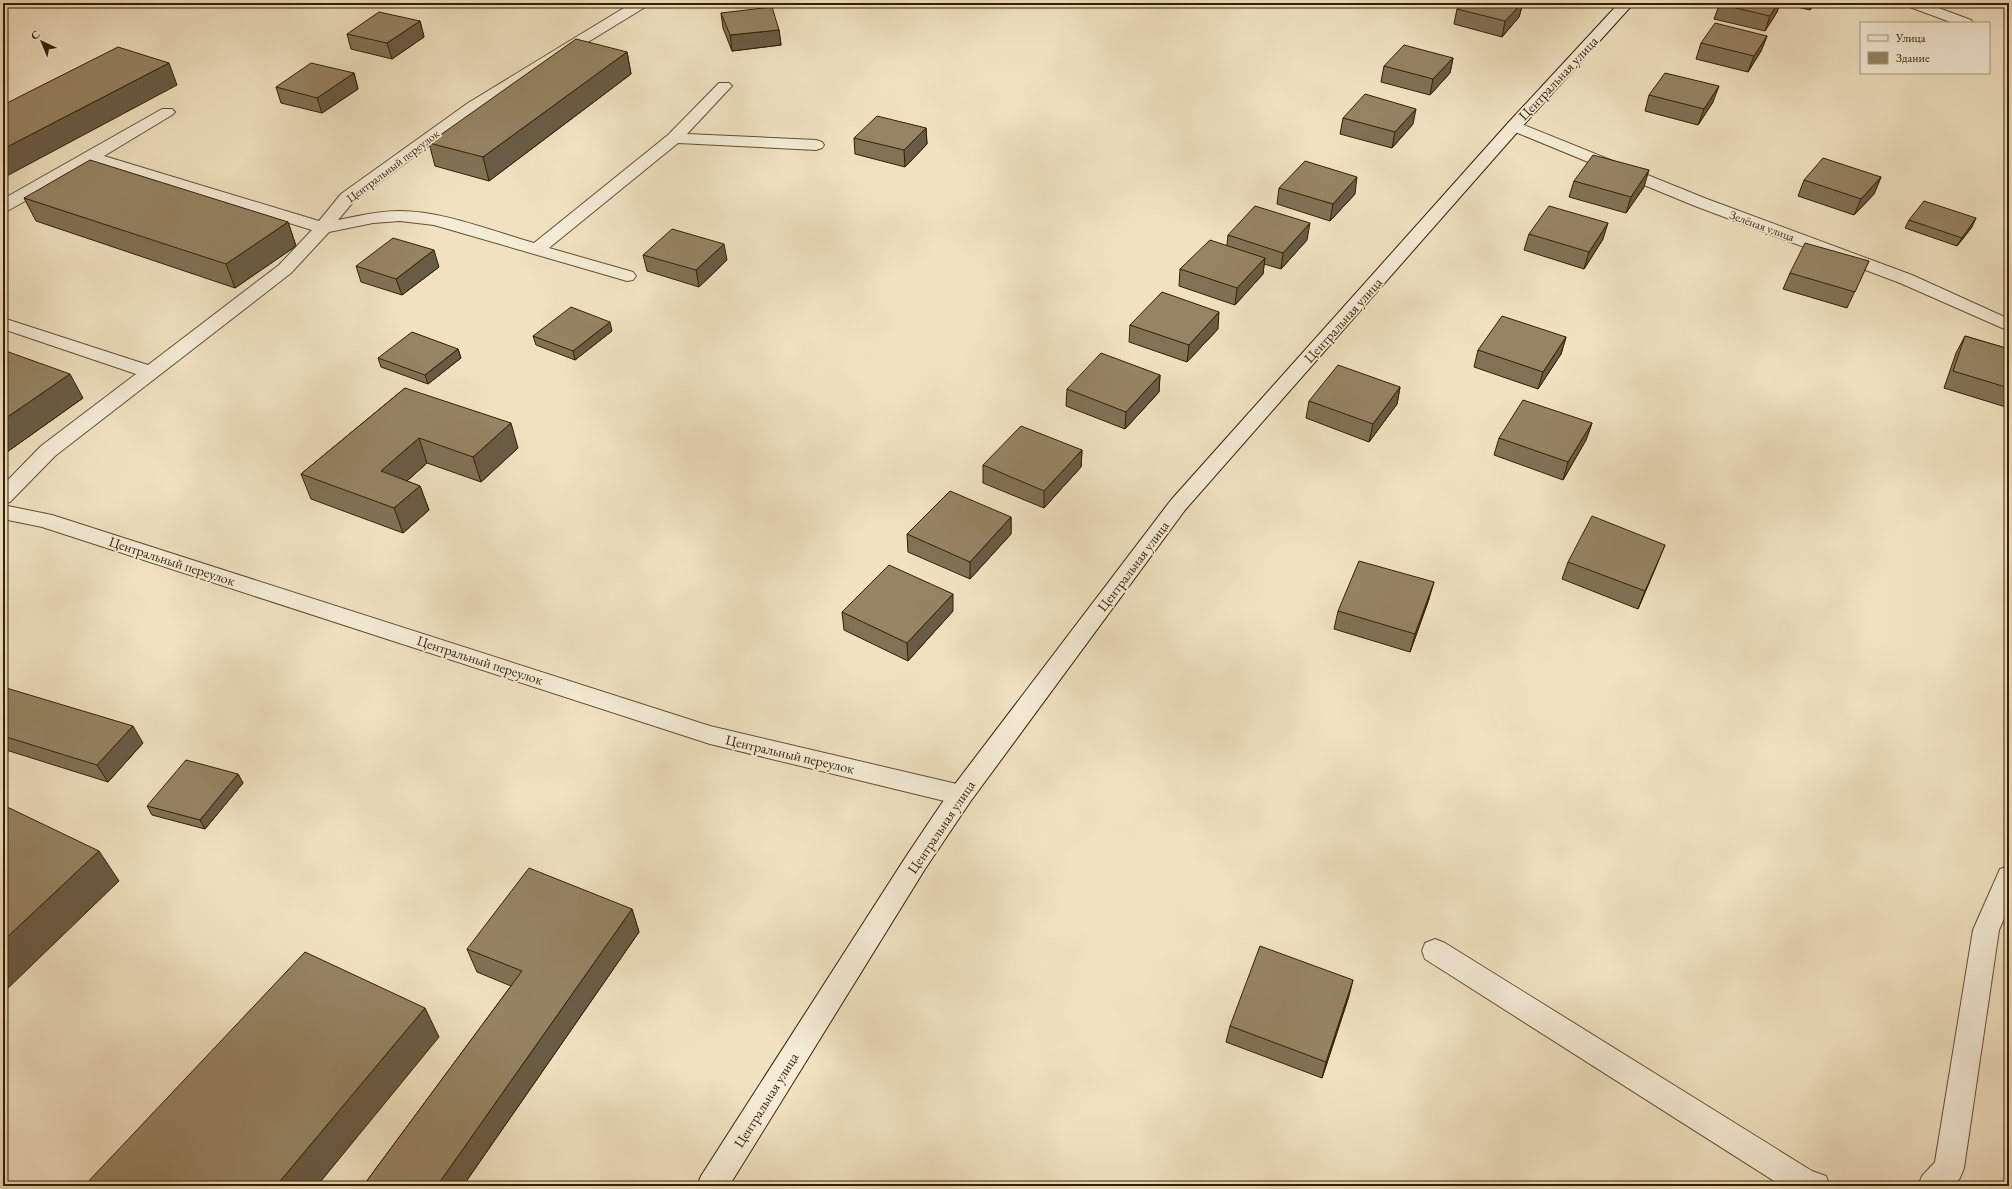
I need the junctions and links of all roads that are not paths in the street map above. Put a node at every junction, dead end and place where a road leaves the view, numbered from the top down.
1 (642, 3) edge
2 (1627, 3) edge
3 (1912, 3) edge
4 (1963, 22) edge
5 (724, 86) dead end
6 (167, 112) dead end
7 (1514, 126) junction
8 (674, 138) junction
9 (816, 145) dead end
10 (91, 157) junction
11 (3, 206) edge
12 (323, 228) junction
13 (536, 250) junction
14 (627, 276) dead end
15 (3, 322) edge
16 (2009, 326) edge
17 (150, 372) junction
18 (3, 497) edge
19 (3, 512) edge
20 (961, 795) junction
21 (2009, 877) edge
22 (1435, 951) dead end
23 (712, 1186) edge
24 (1815, 1186) edge
25 (1933, 1186) edge

1 - 12 street, Центральный переулок
2 - 7 street, Центральная улица
3 - 4 street
5 - 8 street
6 - 10 street
7 - 16 street, Зелёная улица
7 - 20 street, Центральная улица
8 - 9 street
8 - 13 street
10 - 11 street
10 - 12 street
12 - 13 street
12 - 17 street, Центральный переулок
13 - 14 street
15 - 17 street
17 - 18 street, Центральный переулок
19 - 20 street, Центральный переулок
20 - 23 street, Центральная улица
21 - 25 street
22 - 24 street

